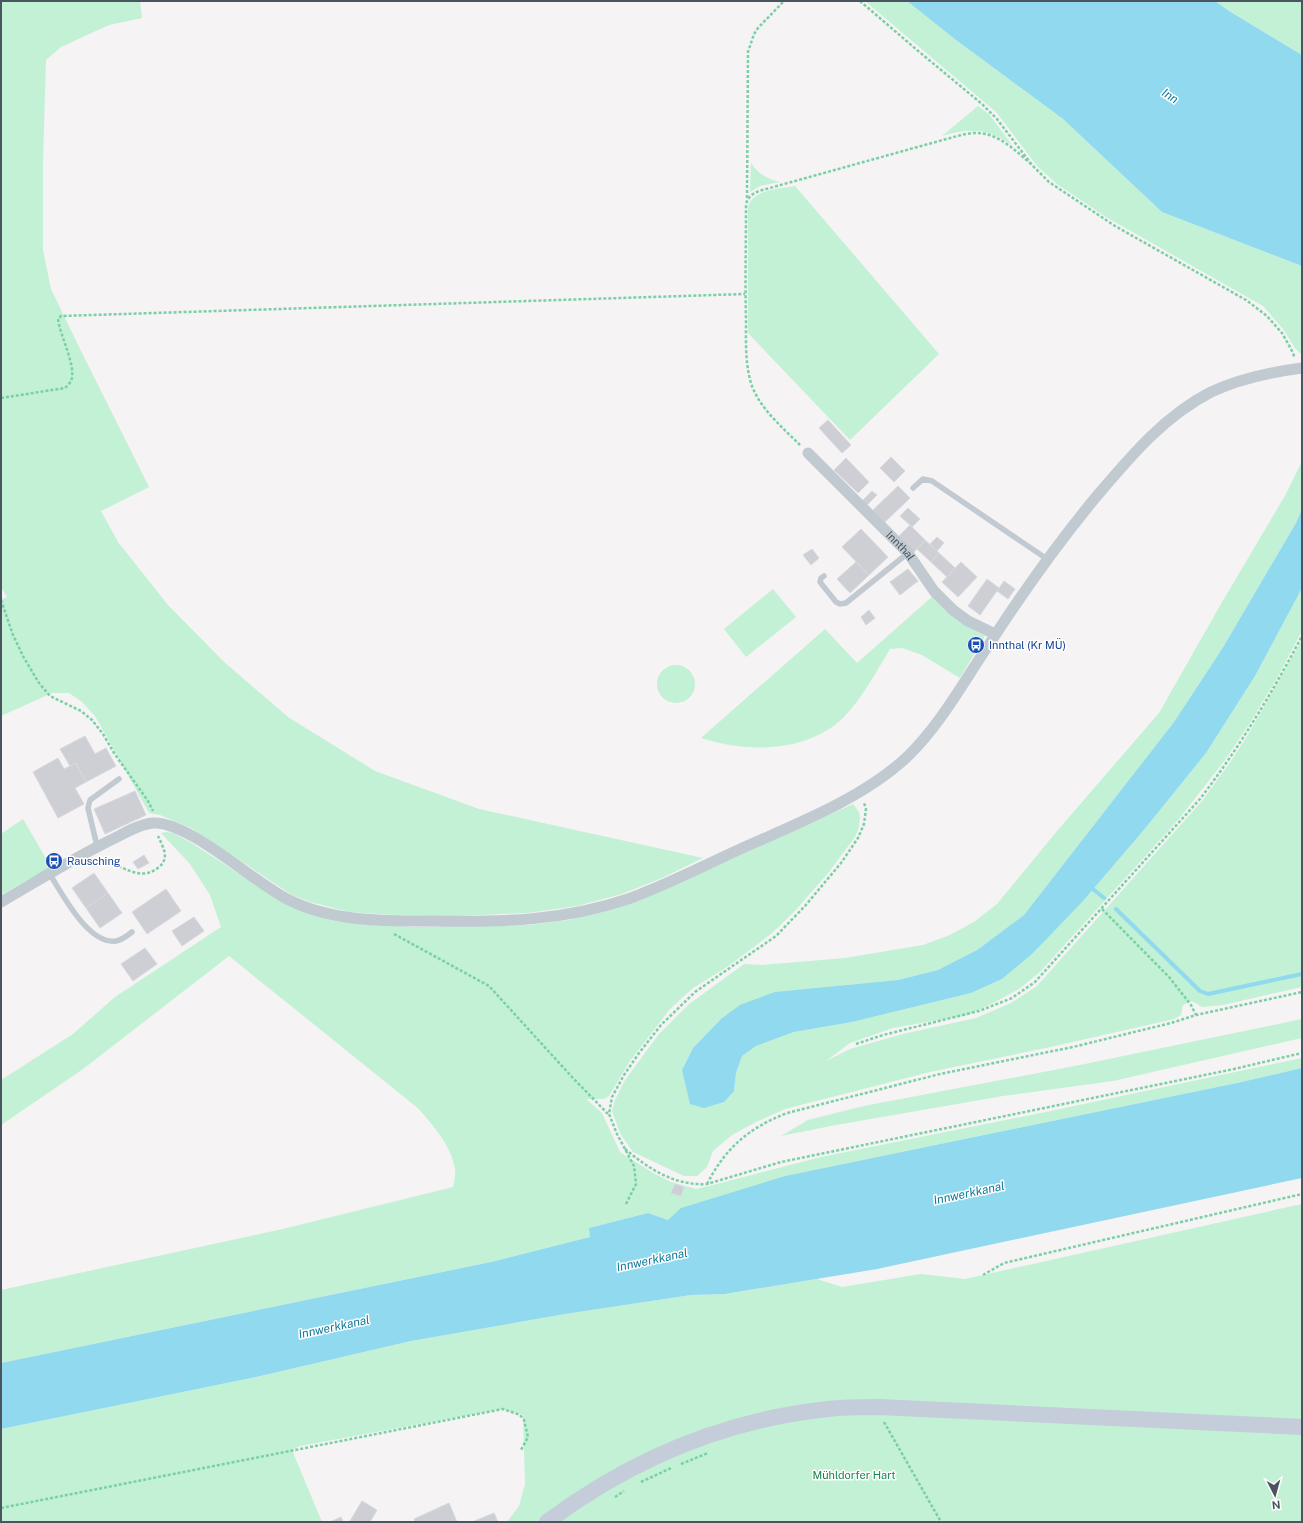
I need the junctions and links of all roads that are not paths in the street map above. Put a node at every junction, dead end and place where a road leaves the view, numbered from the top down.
1 (1300, 368) edge
2 (808, 453) road end
3 (913, 488) dead end
4 (908, 553) junction
5 (1047, 559) junction
6 (824, 576) dead end
7 (995, 634) junction
8 (119, 779) dead end
9 (97, 846) junction
10 (49, 874) junction
11 (1, 902) edge
12 (132, 932) dead end
13 (1302, 1427) edge
14 (546, 1522) edge

1 - 5 street
2 - 4 street, Innthal
3 - 5 lane
4 - 6 lane
4 - 7 street, Innthal
5 - 7 street
7 - 9 street
8 - 9 lane
9 - 10 street
10 - 11 street
10 - 12 lane
13 - 14 main road

